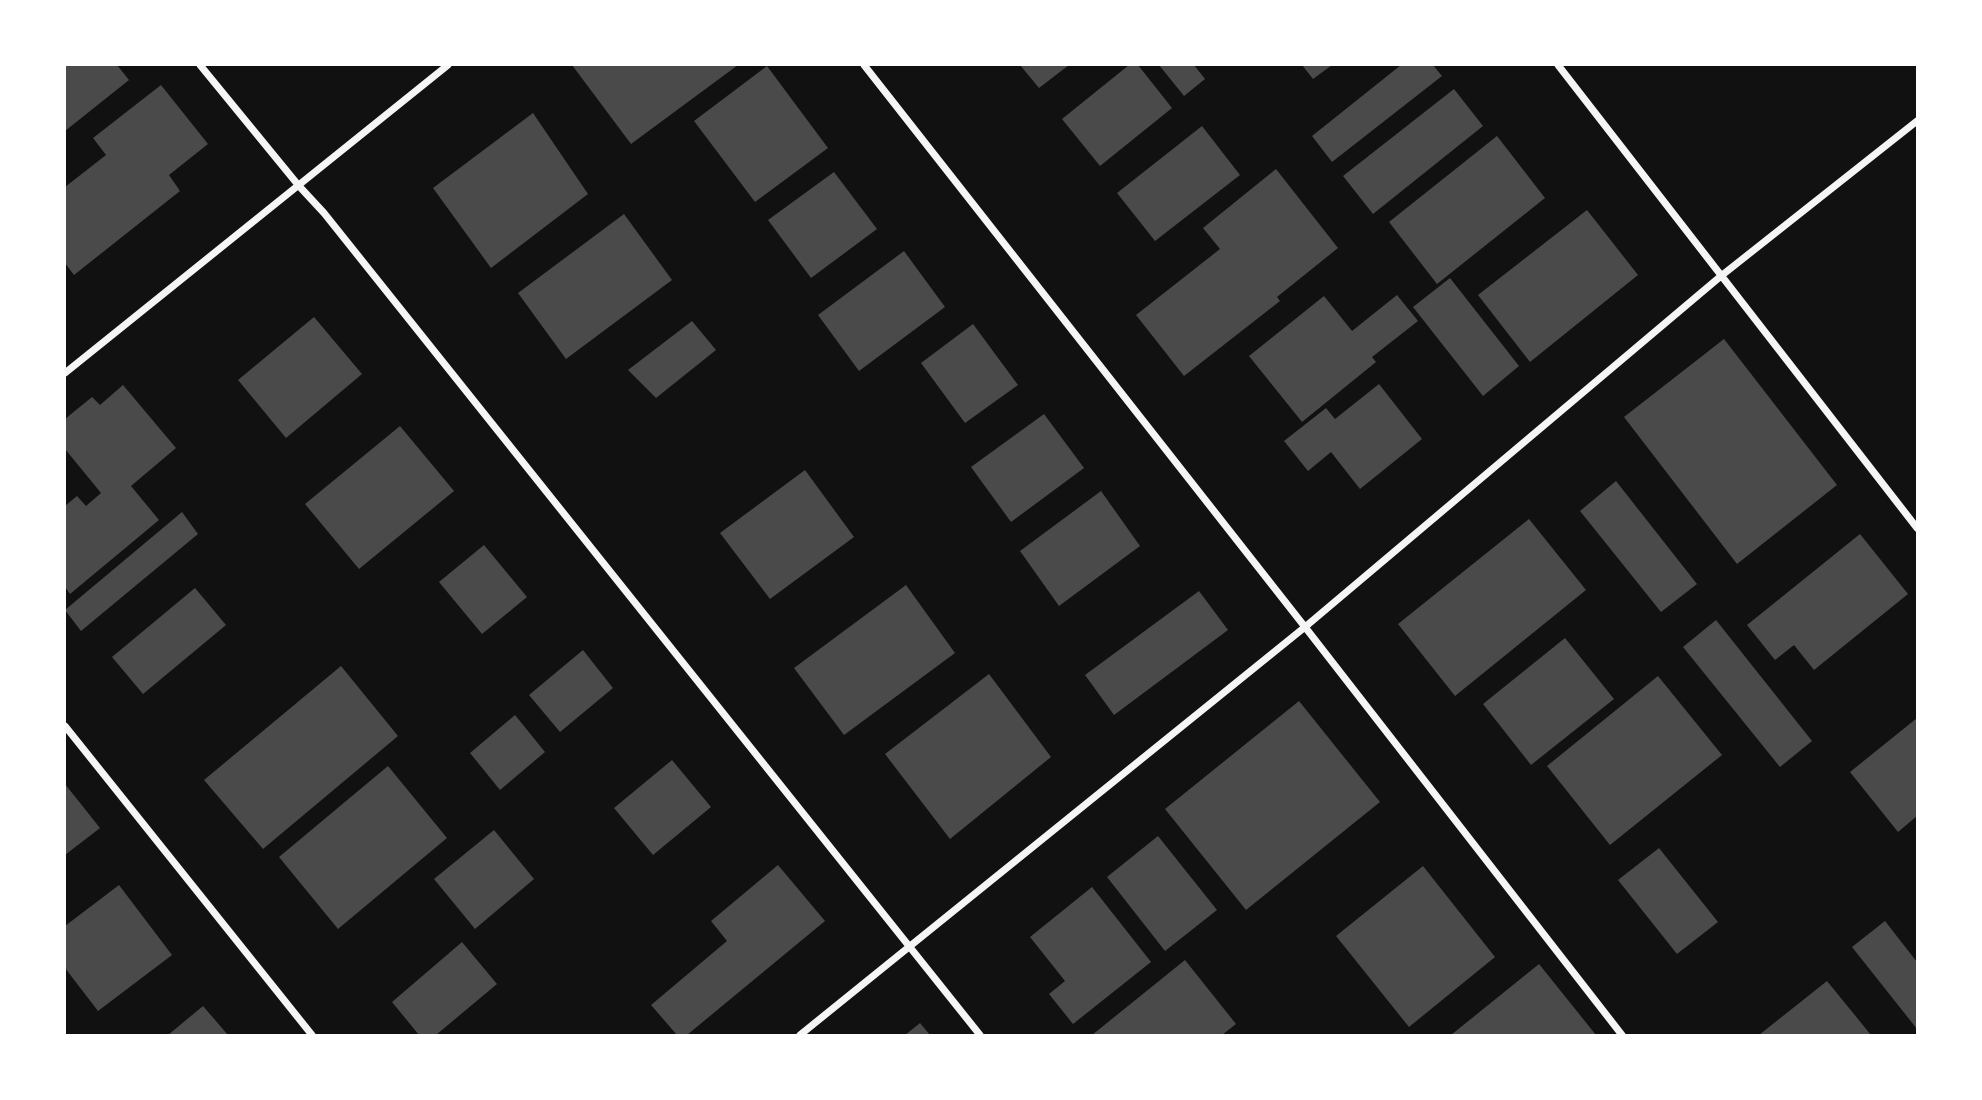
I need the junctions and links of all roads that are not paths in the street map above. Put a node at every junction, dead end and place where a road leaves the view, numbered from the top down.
1 (200, 65) edge
2 (448, 65) edge
3 (864, 65) edge
4 (1558, 65) edge
5 (1917, 121) edge
6 (299, 186) junction
7 (1721, 276) junction
8 (65, 373) edge
9 (1917, 528) edge
10 (1305, 627) junction
11 (65, 726) edge
12 (910, 947) junction
13 (312, 1035) edge
14 (800, 1035) edge
15 (981, 1035) edge
16 (1622, 1035) edge

1 - 6 street
2 - 6 street
3 - 10 street
4 - 7 street
5 - 7 street
6 - 8 street
6 - 12 street
7 - 9 street
7 - 10 street
10 - 12 street
10 - 16 street
11 - 13 street
12 - 14 street
12 - 15 street

